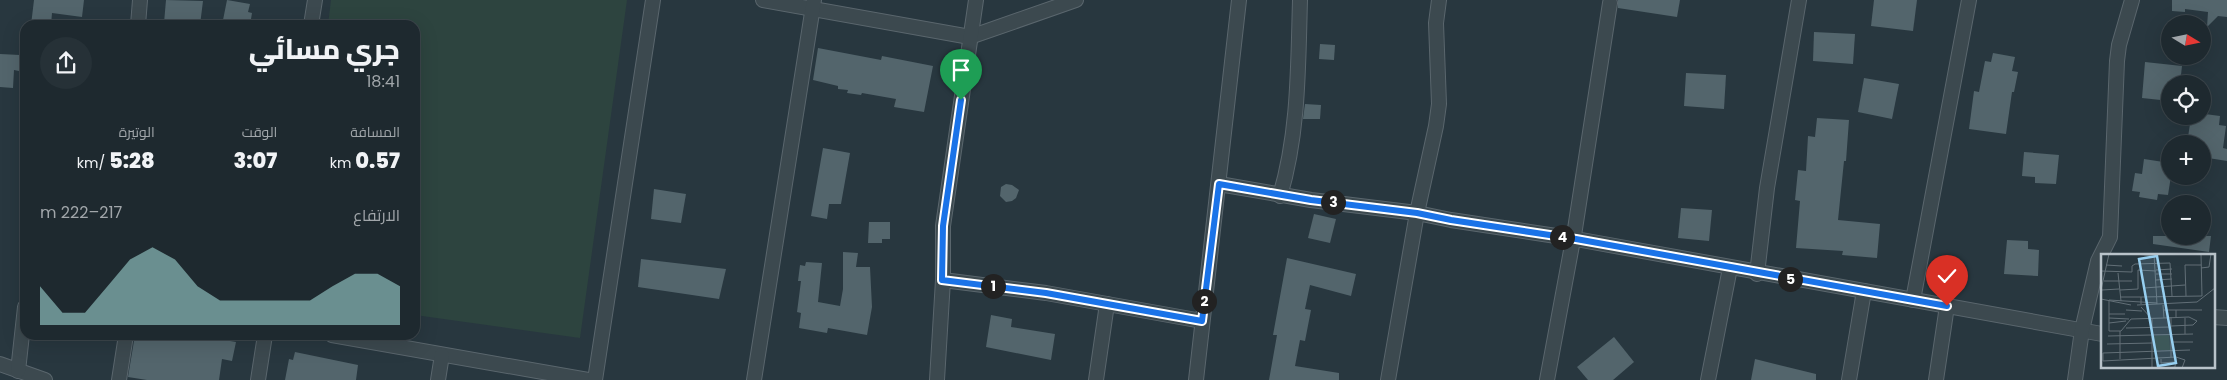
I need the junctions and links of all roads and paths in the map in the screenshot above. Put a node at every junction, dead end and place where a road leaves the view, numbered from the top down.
1 (140, 0) edge
2 (315, 0) edge
3 (653, 0) edge
4 (763, 0) edge
5 (976, 0) edge
6 (1076, 0) edge
7 (1239, 0) edge
8 (1300, 0) edge
9 (1439, 0) edge
10 (1799, 0) edge
11 (1968, 0) edge
12 (2132, 0) edge
13 (1610, 3) dead end
14 (813, 5) edge
15 (138, 20) edge
16 (312, 20) edge
17 (970, 37) junction
18 (1219, 184) junction
19 (1280, 196) junction
20 (1417, 213) junction
21 (1572, 239) junction
22 (2102, 254) edge
23 (2101, 255) edge
24 (1730, 268) junction
25 (1757, 274) junction
26 (942, 280) junction
27 (1864, 291) junction
28 (1913, 300) junction
29 (1107, 304) junction
30 (1947, 306) junction
31 (2214, 317) edge
32 (2227, 318) edge
33 (1202, 321) junction
34 (2082, 330) junction
35 (2101, 334) edge
36 (21, 340) edge
37 (125, 340) edge
38 (264, 340) edge
39 (360, 340) edge
40 (442, 355) junction
41 (0, 364) edge
42 (18, 371) junction
43 (45, 380) edge
44 (119, 380) edge
45 (258, 380) edge
46 (438, 380) edge
47 (588, 380) edge
48 (595, 380) edge
49 (754, 380) edge
50 (937, 380) edge
51 (1096, 380) edge
52 (1196, 380) edge
53 (1388, 380) edge
54 (1547, 380) edge
55 (1708, 380) edge
56 (1849, 380) edge
57 (1936, 380) edge
58 (2075, 380) edge

1 - 15 street
2 - 16 street
3 - 48 street
4 - 14 street
5 - 17 street
6 - 17 street
7 - 18 street
8 - 19 street
9 - 20 street
10 - 25 street
11 - 28 street
12 - 22 street
13 - 21 street
14 - 17 street
14 - 49 street
17 - 26 street
18 - 19 street
18 - 33 street
19 - 20 street
20 - 21 street
20 - 53 street
21 - 24 street
21 - 54 street
23 - 34 street
24 - 25 street
24 - 55 street
25 - 27 street
26 - 29 street
26 - 50 street
27 - 28 street
27 - 56 street
28 - 30 street
29 - 33 street
29 - 51 street
30 - 34 street
30 - 57 street
31 - 32 street
33 - 52 street
34 - 35 street
34 - 58 street
36 - 42 street
37 - 44 street
38 - 45 street
39 - 40 street
40 - 46 street
40 - 47 street
41 - 42 street
42 - 43 street

